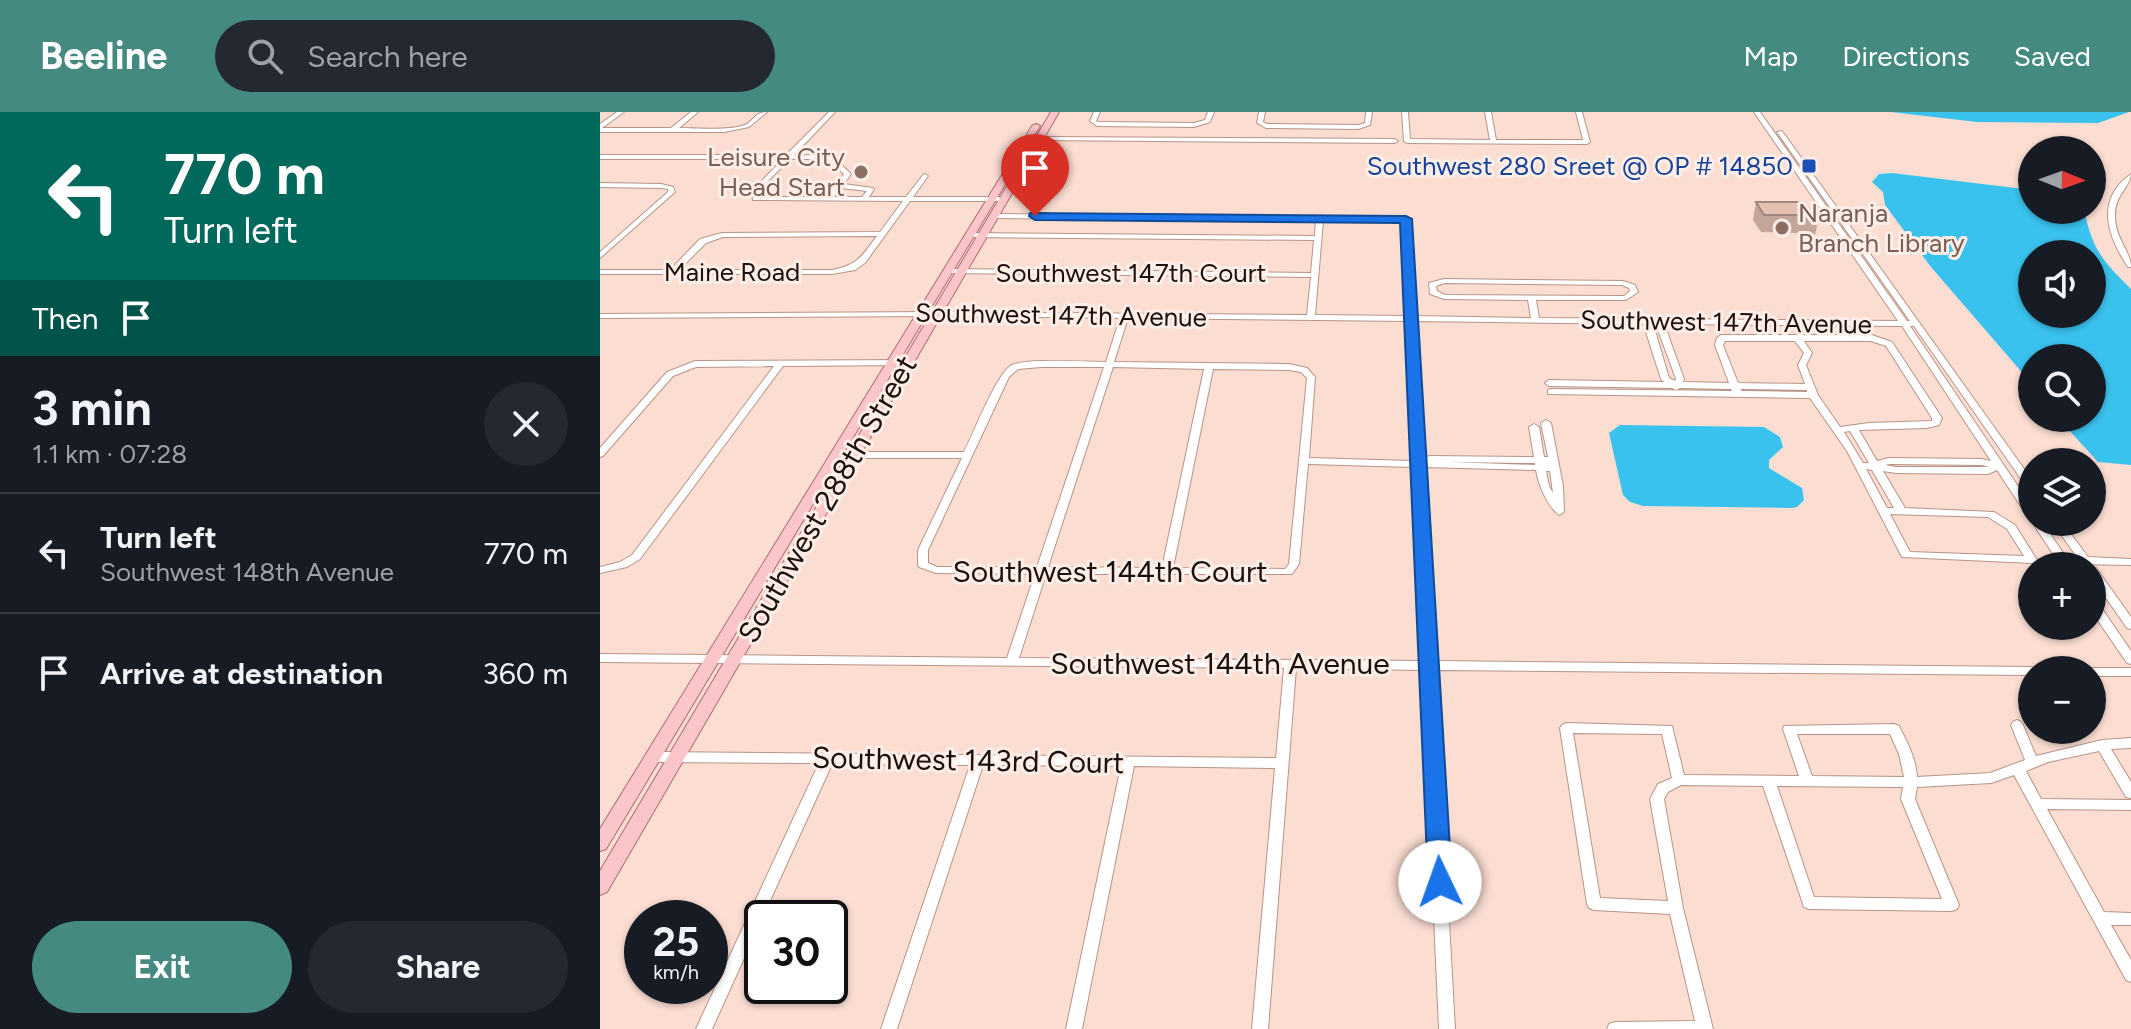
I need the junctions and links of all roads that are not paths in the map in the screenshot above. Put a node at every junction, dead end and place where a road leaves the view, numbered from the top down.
1 (621, 112) edge
2 (695, 112) edge
3 (764, 112) edge
4 (832, 112) edge
5 (1044, 112) edge
6 (1055, 112) edge
7 (1097, 112) edge
8 (1211, 112) edge
9 (1262, 112) edge
10 (1369, 112) edge
11 (1405, 112) edge
12 (1488, 112) edge
13 (1579, 112) edge
14 (1763, 113) edge
15 (600, 129) edge
16 (672, 130) junction
17 (1039, 139) junction
18 (1395, 141) dead end
19 (1493, 141) junction
20 (1783, 142) junction
21 (600, 157) edge
22 (788, 157) junction
23 (1807, 169) junction
24 (1797, 170) junction
25 (925, 176) dead end
26 (2131, 176) edge
27 (600, 185) edge
28 (839, 186) junction
29 (1814, 193) junction
30 (1824, 193) junction
31 (908, 199) junction
32 (997, 199) junction
33 (828, 200) junction
34 (864, 200) junction
35 (994, 216) junction
36 (1320, 218) junction
37 (882, 234) junction
38 (976, 236) junction
39 (1318, 238) junction
40 (600, 256) edge
41 (2131, 265) edge
42 (600, 272) edge
43 (672, 272) junction
44 (954, 272) junction
45 (1314, 275) junction
46 (1518, 297) junction
47 (1531, 297) junction
48 (921, 314) junction
49 (936, 314) junction
50 (600, 316) edge
51 (1125, 316) junction
52 (1311, 318) junction
53 (1411, 319) junction
54 (1523, 320) junction
55 (1536, 321) junction
56 (1652, 322) junction
57 (1903, 324) junction
58 (1916, 324) junction
59 (1797, 337) junction
60 (899, 363) junction
61 (1927, 363) junction
62 (1944, 363) junction
63 (780, 364) junction
64 (1109, 365) junction
65 (1209, 366) junction
66 (1550, 387) dead end
67 (1677, 389) junction
68 (1736, 390) junction
69 (1811, 391) junction
70 (1546, 423) dead end
71 (1534, 427) dead end
72 (1853, 428) junction
73 (1837, 430) junction
74 (600, 454) edge
75 (836, 455) junction
76 (854, 455) junction
77 (966, 455) junction
78 (1304, 461) junction
79 (1420, 463) junction
80 (1540, 464) junction
81 (1553, 464) junction
82 (1859, 465) junction
83 (1876, 465) junction
84 (1998, 466) junction
85 (2018, 467) joint
86 (2018, 495) edge
87 (1884, 511) junction
88 (1901, 511) junction
89 (2131, 562) edge
90 (2106, 564) edge
91 (600, 570) edge
92 (1040, 571) junction
93 (1167, 572) junction
94 (2106, 590) edge
95 (2106, 623) edge
96 (2131, 625) edge
97 (714, 657) junction
98 (734, 657) junction
99 (600, 658) edge
100 (2131, 660) edge
101 (1012, 661) junction
102 (1290, 663) junction
103 (1429, 664) junction
104 (2018, 671) edge
105 (2106, 672) edge
106 (2131, 672) edge
107 (2017, 725) dead end
108 (2131, 743) edge
109 (2102, 745) junction
110 (653, 757) junction
111 (676, 757) junction
112 (828, 758) junction
113 (978, 760) junction
114 (1129, 761) junction
115 (1282, 763) junction
116 (2026, 766) junction
117 (1679, 780) junction
118 (1768, 780) junction
119 (1807, 781) junction
120 (1912, 782) junction
121 (2131, 793) edge
122 (2037, 804) junction
123 (2131, 805) edge
124 (600, 844) edge
125 (600, 887) edge
126 (1676, 908) junction
127 (2100, 918) junction
128 (2131, 919) edge
129 (2131, 975) edge
130 (704, 1029) edge
131 (889, 1029) edge
132 (1074, 1029) edge
133 (1260, 1029) edge
134 (1447, 1029) edge
135 (1615, 1029) edge
136 (1705, 1029) edge

1 - 15 street
2 - 16 street
3 - 16 street
4 - 22 street
5 - 32 main road, Southwest 288th Street
6 - 17 main road, Southwest 288th Street
7 - 8 street
9 - 10 street
11 - 19 street
12 - 19 street
13 - 19 street
14 - 20 street
15 - 16 street
17 - 18 street
17 - 32 main road, Southwest 288th Street
20 - 23 street
20 - 24 street
21 - 22 street
22 - 28 street
22 - 33 street
23 - 24 street
23 - 30 street
24 - 29 street
25 - 31 street
26 - 41 street
27 - 40 street
28 - 33 street
28 - 34 street
29 - 30 street
29 - 57 street
30 - 58 street
31 - 32 street
31 - 34 street
31 - 37 street
32 - 35 main road, Southwest 288th Street
32 - 38 main road, Southwest 288th Street
33 - 34 street
35 - 36 street
35 - 38 main road, Southwest 288th Street
36 - 39 street
36 - 53 street
37 - 43 street
37 - 43 street, Maine Road
38 - 39 street
38 - 44 main road, Southwest 288th Street
39 - 45 street
42 - 43 street, Maine Road
44 - 45 street, Southwest 147th Court
44 - 48 main road, Southwest 288th Street
44 - 49 main road, Southwest 288th Street
45 - 52 street
46 - 47 street, Southwest 147th Avenue
46 - 47 street, Southwest 147th Avenue
46 - 54 street
47 - 55 street, Southwest 147th Avenue
48 - 49 street, Southwest 147th Avenue
48 - 50 street, Southwest 147th Avenue
48 - 60 main road, Southwest 288th Street
49 - 51 street, Southwest 147th Avenue
49 - 60 main road, Southwest 288th Street
51 - 52 street, Southwest 147th Avenue
51 - 64 street
52 - 53 street, Southwest 147th Avenue
53 - 54 street, Southwest 147th Avenue
53 - 79 street
54 - 55 street, Southwest 147th Avenue
55 - 56 street, Southwest 147th Avenue
56 - 57 street, Southwest 147th Avenue
56 - 67 street
57 - 58 street, Southwest 147th Avenue
57 - 61 street
58 - 62 street
59 - 68 street
59 - 69 street
59 - 72 street
60 - 63 street
60 - 75 main road, Southwest 288th Street
60 - 76 main road, Southwest 288th Street
61 - 62 street
61 - 84 street
62 - 85 street
63 - 74 street
63 - 91 street
64 - 65 street
64 - 77 street
64 - 92 street
65 - 78 street
65 - 93 street
66 - 67 street
67 - 68 street
68 - 69 street
69 - 73 street
70 - 81 street
71 - 80 street
72 - 73 street
72 - 83 street
73 - 82 street
75 - 76 street
75 - 97 main road, Southwest 288th Street
76 - 77 street
76 - 98 main road, Southwest 288th Street
77 - 92 street, Southwest 144th Court
78 - 79 street
78 - 93 street, Southwest 144th Court
79 - 80 street
79 - 103 street
80 - 81 street
80 - 81 street
82 - 83 street
82 - 87 street
83 - 84 street
83 - 88 street
84 - 85 street
84 - 86 street
87 - 88 street
87 - 88 street
89 - 90 street
92 - 93 street, Southwest 144th Court
92 - 101 street
94 - 96 street
95 - 100 street
97 - 98 street, Southwest 144th Avenue
97 - 99 street, Southwest 144th Avenue
97 - 110 main road, Southwest 288th Street
98 - 101 street, Southwest 144th Avenue
98 - 111 main road, Southwest 288th Street
101 - 102 street, Southwest 144th Avenue
102 - 103 street, Southwest 144th Avenue
102 - 115 street
103 - 104 street, Southwest 144th Avenue
103 - 134 street
105 - 106 street
107 - 116 street
108 - 109 street
109 - 116 street
109 - 121 street
110 - 111 street, Southwest 143rd Court
110 - 124 main road, Southwest 288th Street
111 - 112 street, Southwest 143rd Court
111 - 125 main road, Southwest 288th Street
112 - 113 street, Southwest 143rd Court
112 - 130 street
113 - 114 street, Southwest 143rd Court
113 - 131 street
114 - 115 street, Southwest 143rd Court
114 - 132 street
115 - 133 street
116 - 120 street
116 - 122 street
117 - 118 street
117 - 126 street
117 - 126 street
118 - 119 street
118 - 120 street
119 - 120 street
119 - 120 street
122 - 123 street
122 - 127 street
126 - 136 street
127 - 128 street
127 - 129 street
135 - 136 street

